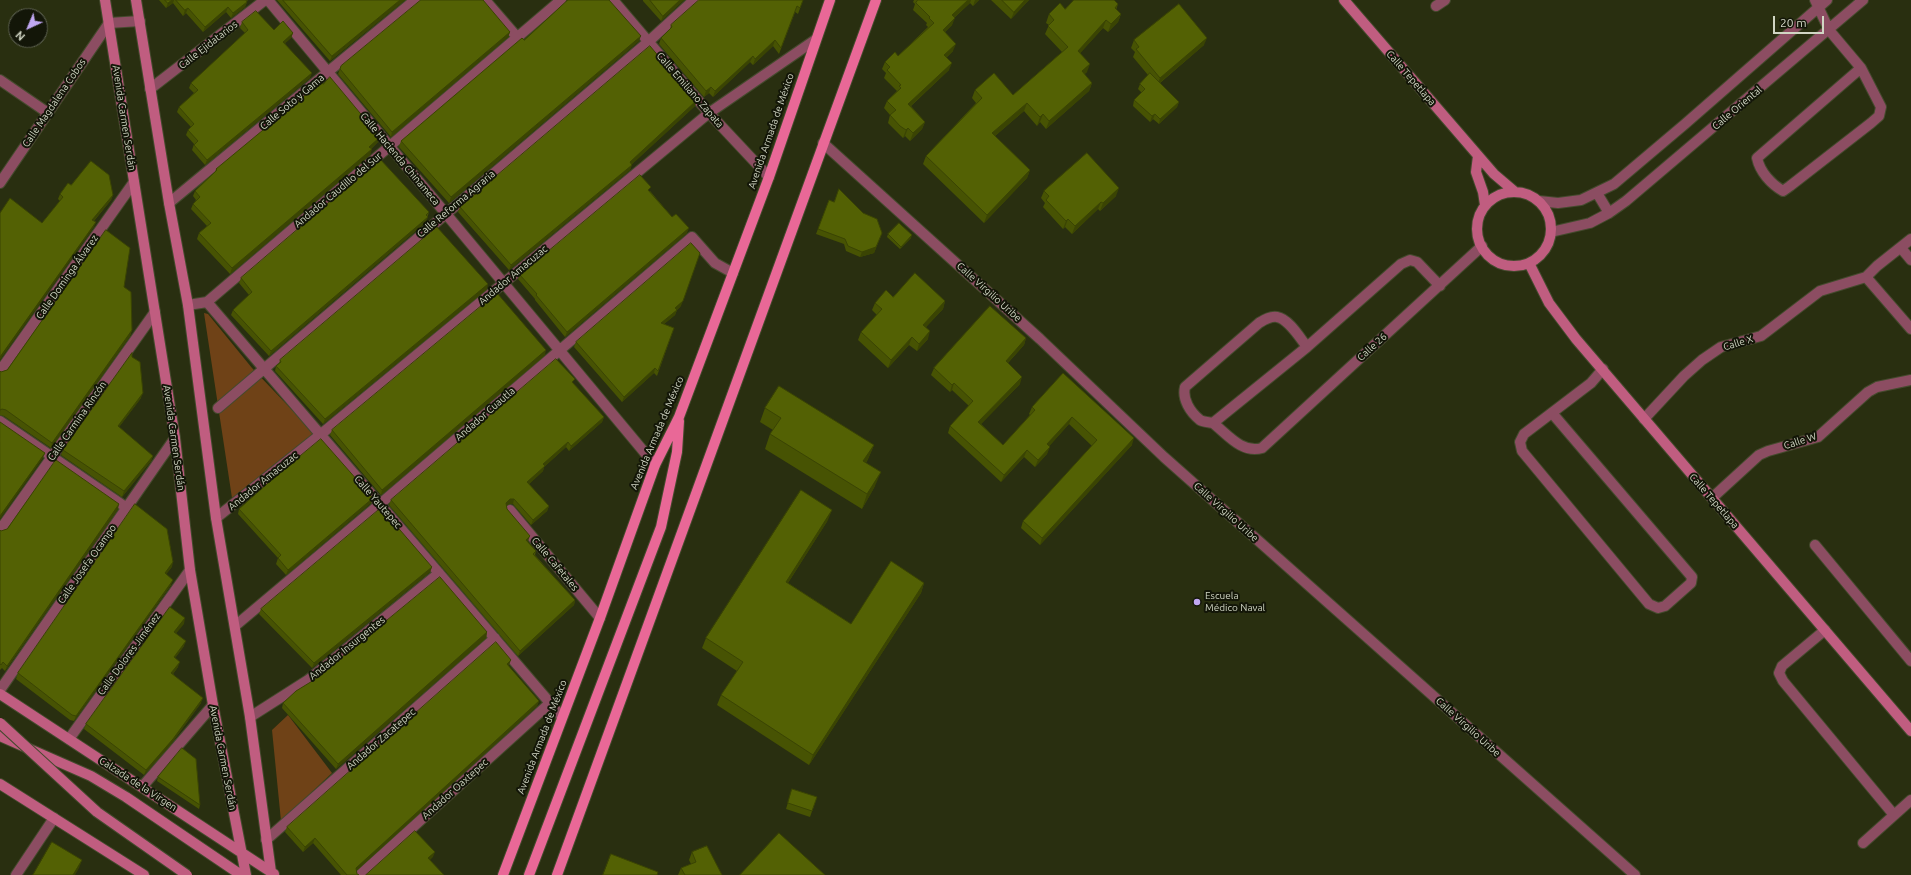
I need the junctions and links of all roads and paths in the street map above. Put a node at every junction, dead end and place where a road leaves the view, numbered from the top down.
1 (105, 0) edge
2 (136, 0) edge
3 (267, 0) edge
4 (416, 0) edge
5 (485, 0) edge
6 (561, 0) edge
7 (613, 0) edge
8 (694, 0) edge
9 (830, 0) edge
10 (876, 0) edge
11 (1344, 0) edge
12 (1445, 0) edge
13 (1827, 0) edge
14 (1863, 0) edge
15 (1817, 4) edge
16 (1436, 6) dead end
17 (140, 21) junction
18 (109, 24) junction
19 (1829, 30) junction
20 (517, 38) junction
21 (815, 40) junction
22 (648, 42) junction
23 (1861, 68) junction
24 (328, 72) junction
25 (0, 80) edge
26 (150, 89) junction
27 (48, 113) junction
28 (708, 113) junction
29 (823, 143) junction
30 (390, 146) junction
31 (1478, 156) junction
32 (769, 177) junction
33 (134, 182) junction
34 (0, 183) edge
35 (1514, 191) junction
36 (1597, 193) junction
37 (1539, 201) junction
38 (169, 203) junction
39 (1485, 205) junction
40 (445, 213) junction
41 (1609, 213) junction
42 (1552, 232) junction
43 (1911, 239) edge
44 (1482, 246) junction
45 (1901, 248) junction
46 (1911, 260) edge
47 (1529, 263) junction
48 (733, 273) junction
49 (1866, 277) junction
50 (504, 283) junction
51 (1440, 286) junction
52 (207, 302) junction
53 (188, 305) junction
54 (155, 312) junction
55 (1911, 329) edge
56 (1307, 347) junction
57 (559, 350) junction
58 (264, 369) junction
59 (1603, 369) junction
60 (0, 371) edge
61 (1911, 380) edge
62 (218, 408) dead end
63 (1552, 413) junction
64 (679, 417) junction
65 (1644, 419) junction
66 (0, 421) edge
67 (1213, 423) junction
68 (320, 435) junction
69 (175, 438) junction
70 (52, 457) junction
71 (655, 465) junction
72 (1712, 498) junction
73 (380, 504) junction
74 (127, 508) junction
75 (510, 510) edge
76 (216, 518) junction
77 (0, 530) edge
78 (1815, 545) dead end
79 (190, 570) junction
80 (439, 573) junction
81 (600, 618) junction
82 (235, 626) junction
83 (1825, 630) junction
84 (495, 638) junction
85 (1911, 661) edge
86 (0, 690) edge
87 (0, 694) edge
88 (550, 703) junction
89 (213, 705) junction
90 (250, 717) junction
91 (562, 717) junction
92 (0, 723) edge
93 (1911, 731) edge
94 (0, 736) edge
95 (69, 739) junction
96 (0, 784) edge
97 (142, 787) junction
98 (1911, 800) edge
99 (1894, 814) junction
100 (54, 818) junction
101 (266, 840) junction
102 (1862, 843) dead end
103 (242, 851) junction
104 (274, 873) edge
105 (16, 875) edge
106 (144, 875) edge
107 (187, 875) edge
108 (241, 875) edge
109 (246, 875) edge
110 (360, 875) edge
111 (503, 875) edge
112 (529, 875) edge
113 (557, 875) edge
114 (1635, 875) edge

1 - 18 street, Avenida Carmen Serdán
2 - 17 street
3 - 24 street, Calle Hacienda Chinameca
3 - 26 street, Calle Ejidatarios
4 - 24 street, Calle Soto y Gama
5 - 20 street
6 - 20 street, Andador Caudillo del Sur
7 - 22 street, Calle Emiliano Zapata
8 - 22 street, Calle Reforma Agraria
9 - 21 main road, Avenida Armada de México
10 - 29 main road
11 - 31 street, Calle Tepetlapa
12 - 16 street
13 - 15 street
14 - 19 street, Calle Oriental
15 - 19 street
15 - 36 street
17 - 18 street
17 - 26 street
18 - 27 street, Calle Magdalena Cobos
18 - 33 street, Avenida Carmen Serdán
19 - 23 street
19 - 41 street, Calle Oriental
20 - 30 street, Andador Caudillo del Sur
21 - 28 street, Andador Amacuzac
21 - 32 main road, Avenida Armada de México
22 - 28 street, Calle Emiliano Zapata
22 - 40 street, Calle Reforma Agraria
23 - 23 street
24 - 30 street, Calle Hacienda Chinameca
24 - 38 street, Calle Soto y Gama
25 - 27 street
26 - 38 street
27 - 34 street, Calle Magdalena Cobos
28 - 32 street, Calle Emiliano Zapata
28 - 50 street, Andador Amacuzac
29 - 113 main road
29 - 114 street, Calle Virgilio Uribe
30 - 40 street, Calle Hacienda Chinameca
30 - 52 street, Andador Caudillo del Sur
31 - 35 street, Calle Tepetlapa
31 - 39 street
32 - 48 main road, Avenida Armada de México
33 - 54 street, Avenida Carmen Serdán
33 - 60 street, Calle Dominga Álvarez
35 - 37 street
35 - 39 street
36 - 37 street
36 - 41 street
37 - 42 street
38 - 53 street
39 - 44 street
40 - 50 street, Calle Hacienda Chinameca
40 - 58 street, Calle Reforma Agraria
41 - 42 street, Calle Oriental
42 - 47 street
43 - 45 street
44 - 47 street
44 - 51 street, Calle 26
45 - 46 street
45 - 49 street
47 - 59 street, Calle Tepetlapa
48 - 57 street, Andador Cuautla
48 - 64 main road, Avenida Armada de México
49 - 55 street
49 - 65 street, Calle X
50 - 57 street, Calle Hacienda Chinameca
50 - 68 street, Andador Amacuzac
51 - 56 street
51 - 67 street, Calle 26
52 - 53 street
52 - 58 street, Calle Yautepec
53 - 76 street
54 - 69 street, Avenida Carmen Serdán
54 - 70 street, Calle Carmina Rincón
56 - 67 street
56 - 67 street
57 - 71 street, Calle Hacienda Chinameca
57 - 73 street, Andador Cuautla
58 - 62 street, Calle Reforma Agraria
58 - 68 street, Calle Yautepec
59 - 63 street
59 - 65 street, Calle Tepetlapa
61 - 72 street, Calle W
63 - 63 street
64 - 71 main road, Avenida Armada de México
64 - 112 main road
65 - 72 street, Calle Tepetlapa
66 - 70 street
68 - 73 street, Calle Yautepec
68 - 76 street, Andador Amacuzac
69 - 74 street, Calle Josefa Ocampo
69 - 79 street, Avenida Carmen Serdán
70 - 74 street
70 - 77 street, Calle Carmina Rincón
71 - 81 main road, Avenida Armada de México
72 - 83 street, Calle Tepetlapa
73 - 80 street, Calle Yautepec
73 - 82 street, Andador Cuautla
74 - 86 street, Calle Josefa Ocampo
75 - 81 street, Calle Cafetales
76 - 82 street
78 - 85 street
79 - 89 street, Avenida Carmen Serdán
79 - 95 street, Calle Dolores Jiménez
80 - 84 street, Calle Yautepec
80 - 90 street, Andador Insurgentes
81 - 91 main road, Avenida Armada de México
82 - 90 street
83 - 93 street, Calle Tepetlapa
83 - 99 street
84 - 88 street, Calle Yautepec
84 - 101 street, Andador Zacatepec
87 - 95 street, Calzada de la Virgen
88 - 91 street, Calle Yautepec
88 - 110 street, Andador Oaxtepec
89 - 97 street
89 - 103 street, Avenida Carmen Serdán
90 - 101 street
91 - 111 main road, Avenida Armada de México
92 - 107 street, bridge
94 - 108 street, Calzada de la Virgen
95 - 97 street, Calzada de la Virgen
96 - 100 street
97 - 103 street, Calzada de la Virgen
98 - 99 street
99 - 102 street
100 - 105 street
100 - 106 street
101 - 104 street
103 - 104 street, Calzada de la Virgen
103 - 109 street, Avenida Carmen Serdán

